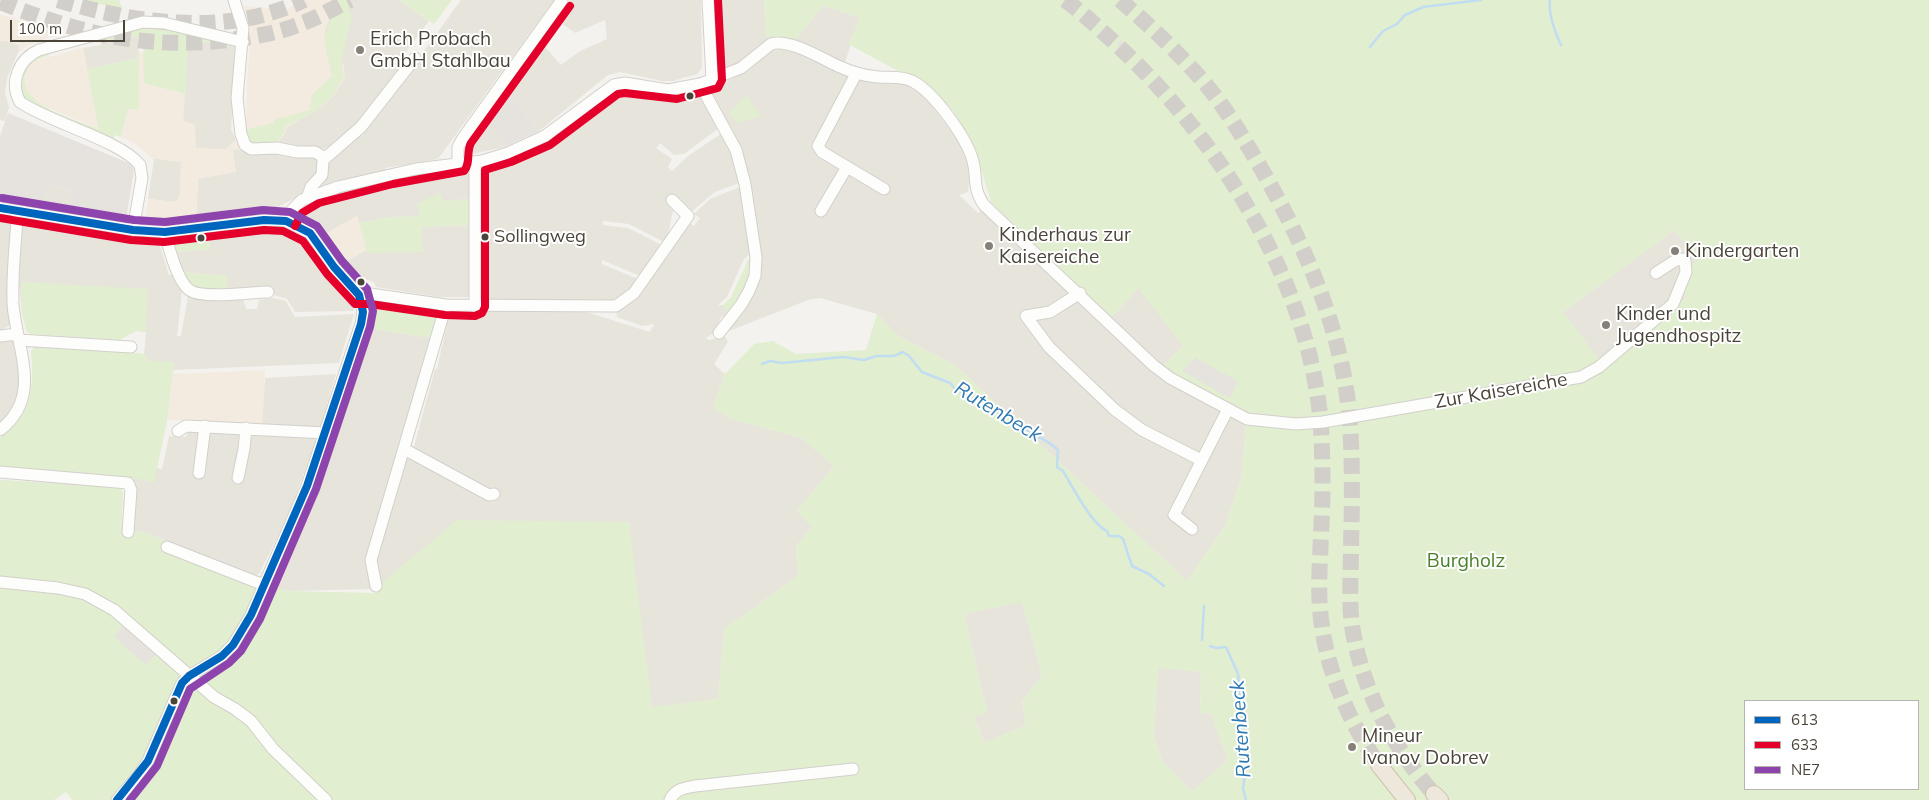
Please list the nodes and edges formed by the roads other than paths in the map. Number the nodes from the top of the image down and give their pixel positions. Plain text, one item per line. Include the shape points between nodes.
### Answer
1 (234, 0) edge
2 (562, 0) edge
3 (708, 0) edge
4 (243, 42) junction
5 (415, 58) dead end
6 (856, 74) junction
7 (712, 80) junction
8 (700, 84) junction
9 (323, 160) junction
10 (475, 162) junction
11 (458, 163) junction
12 (847, 167) junction
13 (884, 189) dead end
14 (307, 198) junction
15 (672, 200) dead end
16 (0, 208) edge
17 (18, 211) junction
18 (821, 211) dead end
19 (286, 221) junction
20 (133, 230) junction
21 (165, 232) junction
22 (1656, 274) dead end
23 (268, 292) dead end
24 (1080, 293) junction
25 (360, 295) junction
26 (446, 305) junction
27 (475, 306) junction
28 (719, 333) dead end
29 (0, 336) edge
30 (18, 337) junction
31 (131, 347) dead end
32 (1228, 409) junction
33 (205, 426) junction
34 (246, 428) junction
35 (0, 430) edge
36 (178, 431) dead end
37 (326, 433) junction
38 (404, 449) junction
39 (1201, 460) junction
40 (0, 472) edge
41 (199, 473) dead end
42 (238, 478) dead end
43 (494, 494) dead end
44 (1192, 529) dead end
45 (128, 532) dead end
46 (167, 547) dead end
47 (0, 582) edge
48 (264, 585) junction
49 (376, 586) dead end
50 (189, 676) junction
51 (1379, 765) tunnel mouth
52 (854, 769) dead end
53 (117, 800) edge
54 (326, 800) edge
55 (670, 800) edge
56 (1407, 800) edge

1 - 4 street via 243,28
2 - 11 street via 463,138 458,147
3 - 7 street
4 - 9 street via 237,98 238,120 245,145 251,149 315,152
4 - 20 street via 164,23 144,22 39,50 29,54 21,63 16,82 20,102 128,154 140,165 142,178
5 - 9 street via 361,128
6 - 7 street, Zur Kaisereiche via 793,45 776,42 741,68
6 - 12 street via 818,146 822,152
6 - 24 street, Zur Kaisereiche via 897,77 913,82 929,95 966,145 974,166 975,190 984,205
7 - 8 street
8 - 10 street via 668,90 614,85 544,136 508,153
8 - 28 street via 736,150 745,184 756,257 755,276 749,291
9 - 14 street via 322,176 311,187
10 - 11 street
10 - 27 street
11 - 14 street via 391,174
12 - 13 street
12 - 18 street
14 - 19 street via 295,206
15 - 27 street via 688,216 644,280 624,302 598,307
16 - 17 street
17 - 20 street
17 - 30 street via 13,295
19 - 21 street via 264,220
19 - 25 street via 310,233 334,268
20 - 21 street
21 - 23 street via 178,273 192,292
22 - 32 street, Zur Kaisereiche via 1676,260 1682,258 1685,261 1686,272 1674,304 1599,367 1581,377 1323,422 1296,424 1247,419
24 - 32 street, Zur Kaisereiche via 1170,378
24 - 39 street via 1050,312 1026,316 1049,347 1115,410 1142,430
25 - 26 street
25 - 37 street via 361,324
26 - 27 street
26 - 38 street
29 - 30 street
30 - 31 street
30 - 35 street via 25,366 24,392 15,414
32 - 39 street
33 - 34 street
33 - 36 street via 186,426
33 - 41 street
34 - 37 street
34 - 42 street
37 - 48 street
38 - 43 street via 489,495
38 - 49 street via 371,560
39 - 44 street via 1174,515
40 - 45 street via 128,483 131,490
46 - 48 street
47 - 50 street via 85,594 114,610
48 - 50 street via 245,627 232,645 222,656
50 - 53 street via 177,691 148,760
50 - 54 street via 214,697 252,721 273,748
51 - 56 highway
52 - 55 street via 695,786 680,789

